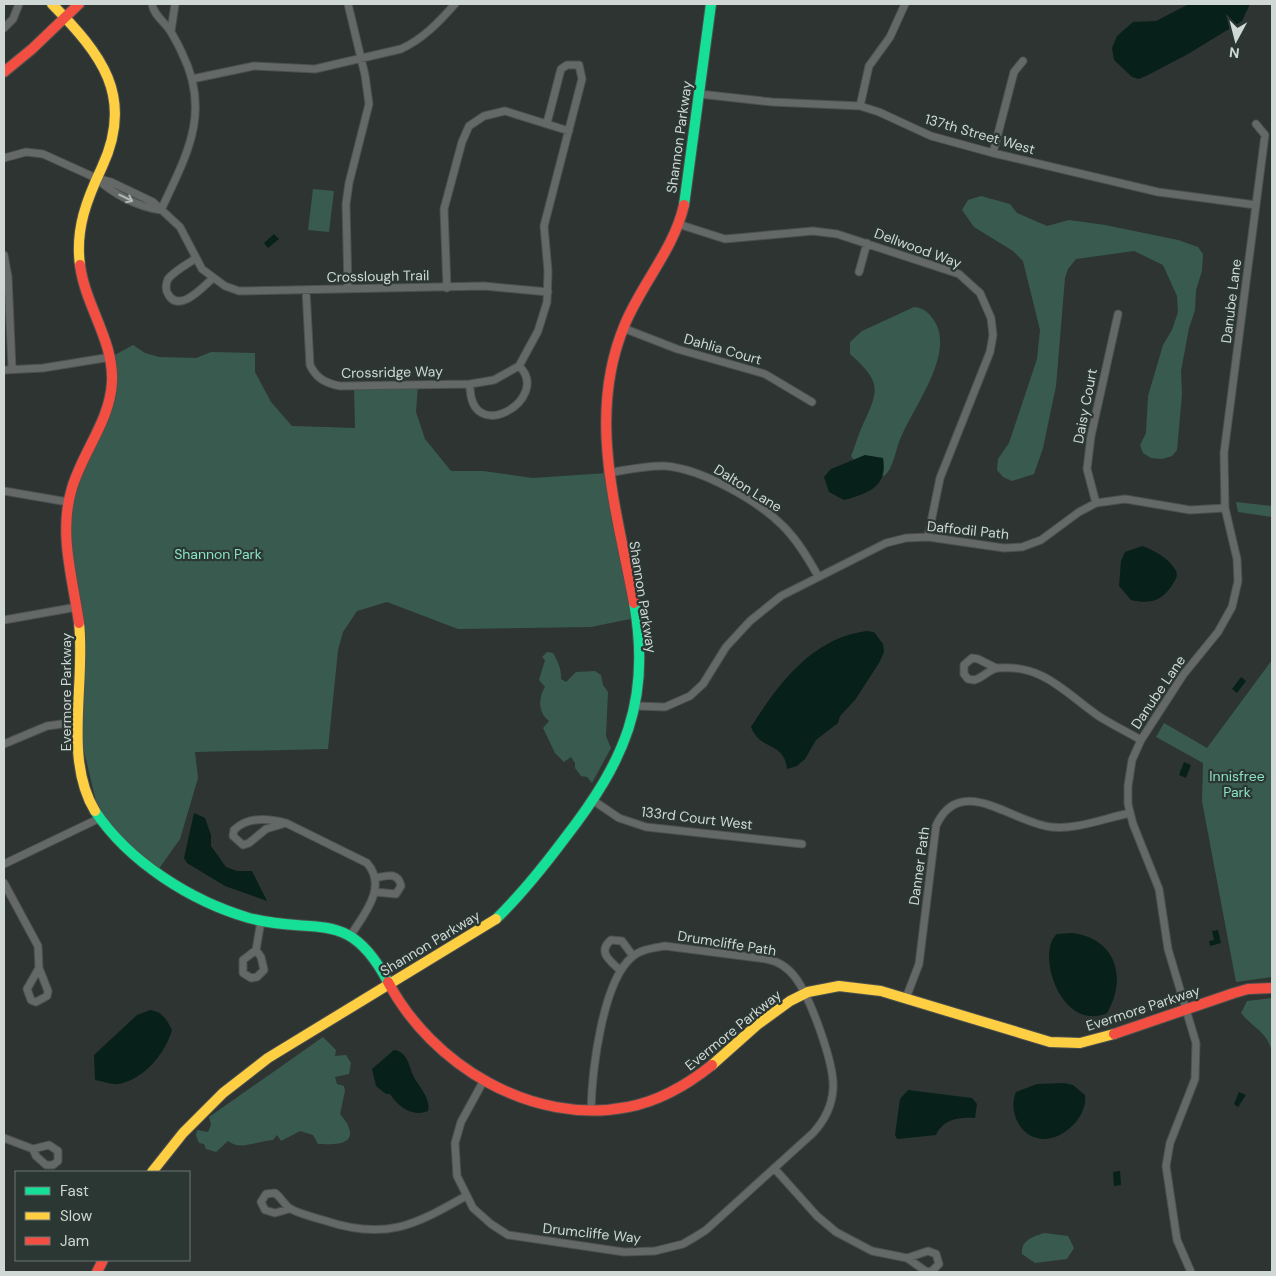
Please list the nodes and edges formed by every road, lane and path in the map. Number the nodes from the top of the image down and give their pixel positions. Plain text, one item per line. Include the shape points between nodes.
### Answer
1 (19, 4) edge
2 (52, 4) edge
3 (79, 4) edge
4 (152, 4) edge
5 (175, 4) edge
6 (348, 4) edge
7 (455, 4) edge
8 (710, 4) edge
9 (904, 4) edge
10 (65, 17) junction
11 (4, 28) edge
12 (170, 31) junction
13 (362, 59) junction
14 (1023, 61) dead end
15 (4, 72) edge
16 (192, 79) junction
17 (699, 94) junction
18 (860, 106) junction
19 (547, 123) junction
20 (1256, 124) dead end
21 (569, 132) junction
22 (993, 153) junction
23 (4, 158) edge
24 (96, 178) junction
25 (1256, 205) junction
26 (160, 210) junction
27 (678, 224) junction
28 (867, 243) junction
29 (4, 255) edge
30 (196, 258) junction
31 (859, 272) dead end
32 (212, 279) junction
33 (348, 288) junction
34 (447, 288) junction
35 (306, 290) junction
36 (548, 292) junction
37 (1118, 314) dead end
38 (623, 328) junction
39 (111, 357) junction
40 (519, 366) junction
41 (8, 369) edge
42 (470, 384) junction
43 (812, 402) dead end
44 (608, 473) junction
45 (4, 491) edge
46 (68, 502) junction
47 (1096, 503) junction
48 (1226, 508) junction
49 (928, 537) junction
50 (818, 576) junction
51 (77, 607) junction
52 (4, 620) edge
53 (996, 668) dead end
54 (636, 706) junction
55 (77, 722) junction
56 (1140, 740) junction
57 (4, 744) edge
58 (594, 801) junction
59 (1130, 813) junction
60 (100, 818) junction
61 (286, 823) junction
62 (802, 844) dead end
63 (4, 864) edge
64 (375, 878) junction
65 (4, 883) edge
66 (375, 892) junction
67 (261, 921) junction
68 (351, 935) junction
69 (256, 950) dead end
70 (633, 956) junction
71 (39, 968) dead end
72 (620, 970) junction
73 (389, 984) junction
74 (1272, 988) edge
75 (804, 993) junction
76 (906, 998) junction
77 (1186, 1009) junction
78 (484, 1080) junction
79 (591, 1110) junction
80 (4, 1138) edge
81 (33, 1149) dead end
82 (774, 1168) junction
83 (153, 1171) edge
84 (466, 1196) junction
85 (290, 1208) dead end
86 (907, 1258) dead end
87 (1191, 1272) edge

1 - 11 street via 13,19
2 - 10 street, Evermore Parkway
3 - 10 street
4 - 12 street
5 - 12 street
6 - 13 street
7 - 13 street via 410,45
8 - 17 street, Shannon Parkway
9 - 18 street via 890,37 869,66
10 - 15 street
10 - 24 street, Evermore Parkway via 103,60 116,97 112,143
12 - 16 street
13 - 16 street via 315,69 248,66
13 - 33 street via 369,104 346,204
14 - 22 street via 1014,72
16 - 26 street via 195,108 191,141 181,170
17 - 18 street, 137th Street West via 772,102
17 - 27 street, Shannon Parkway via 689,185
18 - 22 street, 137th Street West via 932,136
19 - 21 street
19 - 21 street via 561,69 567,64 579,66 582,79
19 - 34 street via 511,111 498,111 469,126 444,209
20 - 25 street, Danube Lane via 1264,135
21 - 36 street via 544,226
22 - 25 street, 137th Street West via 1158,192
23 - 24 street, Crosslough Trail via 36,152
24 - 26 street, Crosslough Trail via 108,189 148,209
24 - 39 street, Evermore Parkway via 80,225 79,259 88,300
25 - 48 street, Danube Lane via 1224,453
26 - 30 street, Crosslough Trail via 180,227
27 - 28 street, Dellwood Way via 725,239 813,231
27 - 38 street, Shannon Parkway via 664,257
28 - 31 street
28 - 49 street, Dellwood Way via 959,274 980,293 992,318 990,352 940,478
29 - 41 street via 8,277
30 - 32 street, Crosslough Trail
30 - 32 street via 168,280 168,295 181,301
32 - 35 street, Crosslough Trail via 239,291
33 - 34 street, Crosslough Trail
33 - 35 street, Crosslough Trail
34 - 36 street, Crosslough Trail via 492,287
35 - 42 street, Crossridge Way via 309,360 320,379 340,386
36 - 40 street via 538,331
37 - 47 street, Daisy Court via 1091,436 1087,469
38 - 43 street, Dahlia Court via 677,349 765,374
38 - 44 street, Shannon Parkway via 614,352 608,389 604,433
39 - 41 street via 43,368
39 - 46 street, Evermore Parkway via 108,406 76,475
40 - 42 street, Crossridge Way via 494,380
40 - 42 street via 527,381 523,396 500,416 488,415 475,406
44 - 50 street, Dalton Lane via 666,466 691,470 715,480 783,525 803,549
44 - 54 street, Shannon Parkway via 639,638 640,674
45 - 46 street
46 - 51 street, Evermore Parkway via 66,545
47 - 48 street, Daffodil Path via 1125,499 1190,510
47 - 49 street, Daffodil Path via 1041,540 1022,547 1004,548
48 - 56 street, Danube Lane via 1237,559 1238,581 1232,608
49 - 50 street, Daffodil Path via 886,543
50 - 54 street, Daffodil Path via 781,596 750,621 726,647 704,684 690,696 665,707
51 - 52 street
51 - 55 street, Evermore Parkway via 82,659
53 - 56 street via 1033,672 1052,680 1102,718
54 - 58 street, Shannon Parkway via 620,756
55 - 57 street via 47,726
55 - 60 street, Evermore Parkway via 83,779
56 - 59 street, Danube Lane via 1128,778
58 - 62 street, 133rd Court West via 619,818 646,827
58 - 73 street, Shannon Parkway via 518,899 495,920
59 - 76 street, Danner Path via 1063,828 1032,822 976,801 964,801 948,808 936,826 919,964
59 - 77 street, Danube Lane via 1159,889 1168,949
60 - 63 street
60 - 67 street, Evermore Parkway via 110,833 134,855 201,898 234,914
61 - 61 street via 268,819 249,821 234,830 233,836 243,845 266,829
61 - 64 street via 367,863
64 - 66 street
64 - 66 street via 394,876 401,886 396,894
65 - 71 street via 38,946
66 - 68 street
67 - 68 street, Evermore Parkway via 324,925
67 - 69 street
68 - 73 street, Evermore Parkway via 367,948
70 - 72 street, Drumcliffe Path
70 - 72 street via 622,941 611,940 606,944 606,956
70 - 75 street, Drumcliffe Path via 665,946 772,960 795,976
72 - 79 street, Drumcliffe Path via 596,1044
73 - 78 street, Evermore Parkway via 421,1032 450,1059
73 - 83 street, Shannon Parkway via 268,1058 223,1092 183,1133
74 - 77 street, Evermore Parkway via 1248,990
75 - 76 street, Evermore Parkway via 854,986 874,988
75 - 79 street, Evermore Parkway via 776,1008 701,1074 678,1089 641,1104
75 - 82 street, Drumcliffe Way via 828,1052 834,1090 821,1125
76 - 77 street, Evermore Parkway via 1035,1039 1068,1044 1093,1040
77 - 87 street, Danube Lane via 1196,1043 1196,1070 1170,1143 1166,1166 1177,1240
78 - 79 street, Evermore Parkway via 550,1104
78 - 84 street, Drumcliffe Way via 461,1122 455,1143 457,1176
80 - 81 street
82 - 84 street, Drumcliffe Way via 706,1230 683,1244 656,1251 624,1252 508,1235 480,1215
82 - 86 street via 817,1216 836,1232 872,1251
84 - 85 street via 428,1218 382,1230 349,1229

